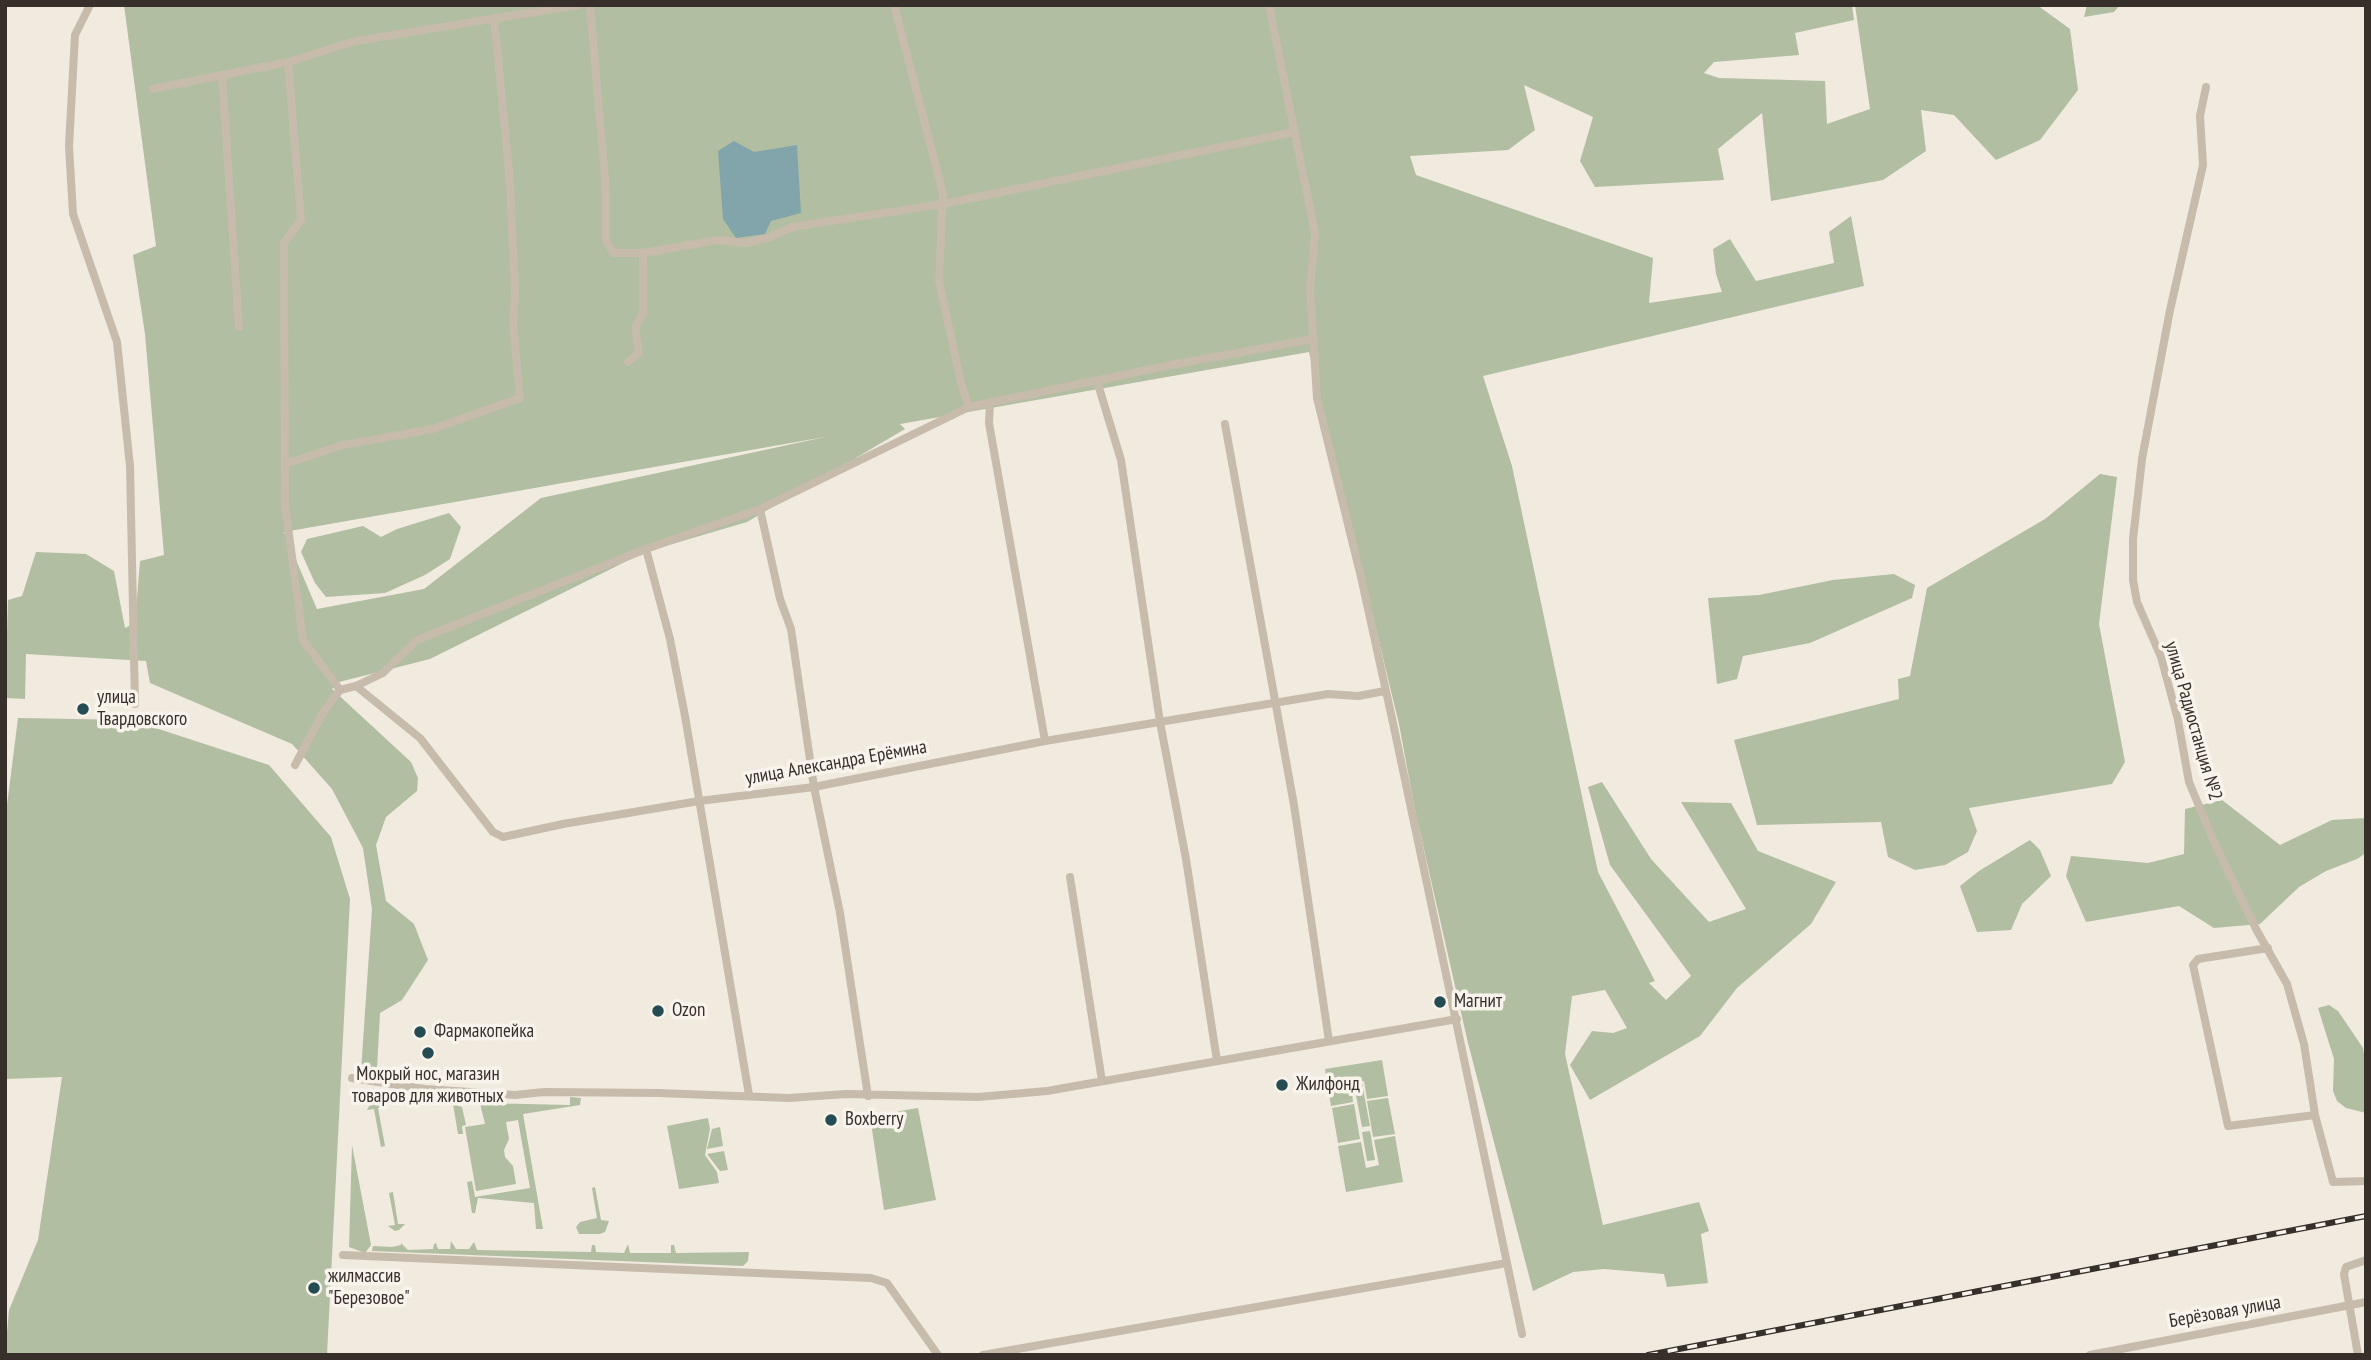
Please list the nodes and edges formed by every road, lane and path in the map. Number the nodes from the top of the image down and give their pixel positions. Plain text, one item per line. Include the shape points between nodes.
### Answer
1 (578, 5) edge
2 (590, 5) edge
3 (894, 5) edge
4 (1269, 5) edge
5 (90, 6) edge
6 (494, 18) junction
7 (288, 62) junction
8 (222, 76) junction
9 (2206, 87) dead end
10 (153, 89) dead end
11 (1294, 132) junction
12 (943, 204) junction
13 (643, 253) junction
14 (239, 327) dead end
15 (1313, 339) junction
16 (628, 362) dead end
17 (1097, 381) junction
18 (990, 403) junction
19 (969, 407) junction
20 (1225, 424) dead end
21 (285, 464) junction
22 (760, 509) junction
23 (646, 549) junction
24 (356, 686) junction
25 (340, 690) junction
26 (1385, 691) junction
27 (135, 704) dead end
28 (1274, 704) junction
29 (1160, 722) junction
30 (1045, 741) junction
31 (295, 765) dead end
32 (814, 787) junction
33 (699, 801) junction
34 (1070, 877) dead end
35 (2268, 948) junction
36 (1457, 1019) junction
37 (1329, 1041) junction
38 (1217, 1061) junction
39 (352, 1078) dead end
40 (1102, 1081) junction
41 (749, 1096) junction
42 (868, 1096) junction
43 (2315, 1115) junction
44 (2366, 1181) edge
45 (343, 1255) dead end
46 (2366, 1260) edge
47 (1507, 1263) junction
48 (2366, 1302) edge
49 (2348, 1305) junction
50 (1522, 1334) dead end
51 (938, 1355) edge
52 (983, 1355) edge
53 (2090, 1355) edge
54 (2358, 1355) edge

1 - 6 street
2 - 13 street via 606,241 614,253
3 - 12 street
4 - 11 street
5 - 27 street via 75,35 69,146 72,200 117,342 130,466
6 - 7 street via 356,41
6 - 21 street via 510,181 513,323 520,398 433,429 343,444
7 - 8 street
7 - 21 street via 301,220 284,243
8 - 10 street
8 - 14 street
9 - 35 street, улица Радиостанция №2 via 2200,116 2203,165 2143,459 2133,580 2137,602 2161,657 2189,782
11 - 12 street
11 - 15 street via 1315,233 1310,288
12 - 13 street via 792,227 746,243 718,240
12 - 19 street via 939,281
13 - 16 street via 643,314 635,327 639,352
15 - 17 street
15 - 26 street via 1317,398
17 - 18 street
17 - 29 street via 1121,460
18 - 19 street
18 - 30 street via 989,423
19 - 22 street
20 - 28 street
21 - 25 street via 285,504 303,640
22 - 23 street
22 - 32 street via 791,629
23 - 24 street via 417,640 383,673
23 - 33 street via 670,639
24 - 25 street
24 - 33 street, улица Александра Ерёмина via 420,738 493,832 503,837
25 - 31 street
26 - 28 street, улица Александра Ерёмина via 1358,696 1328,694
26 - 36 street
28 - 29 street, улица Александра Ерёмина
28 - 37 street
29 - 30 street, улица Александра Ерёмина
29 - 38 street
30 - 32 street, улица Александра Ерёмина
32 - 33 street, улица Александра Ерёмина
32 - 42 street via 840,913
33 - 41 street
34 - 40 street
35 - 43 street, улица Радиостанция №2 via 2287,984 2298,1020
35 - 43 street via 2198,959 2193,965 2228,1126
36 - 37 street
36 - 47 street
37 - 38 street
38 - 40 street
39 - 41 street via 515,1095
40 - 42 street via 990,1096
41 - 42 street
43 - 44 street, улица Радиостанция №2 via 2333,1182
45 - 51 street via 871,1278 887,1283
46 - 49 street via 2346,1267
47 - 50 street
47 - 52 street
48 - 49 street, Берёзовая улица
49 - 53 street, Берёзовая улица
49 - 54 street

